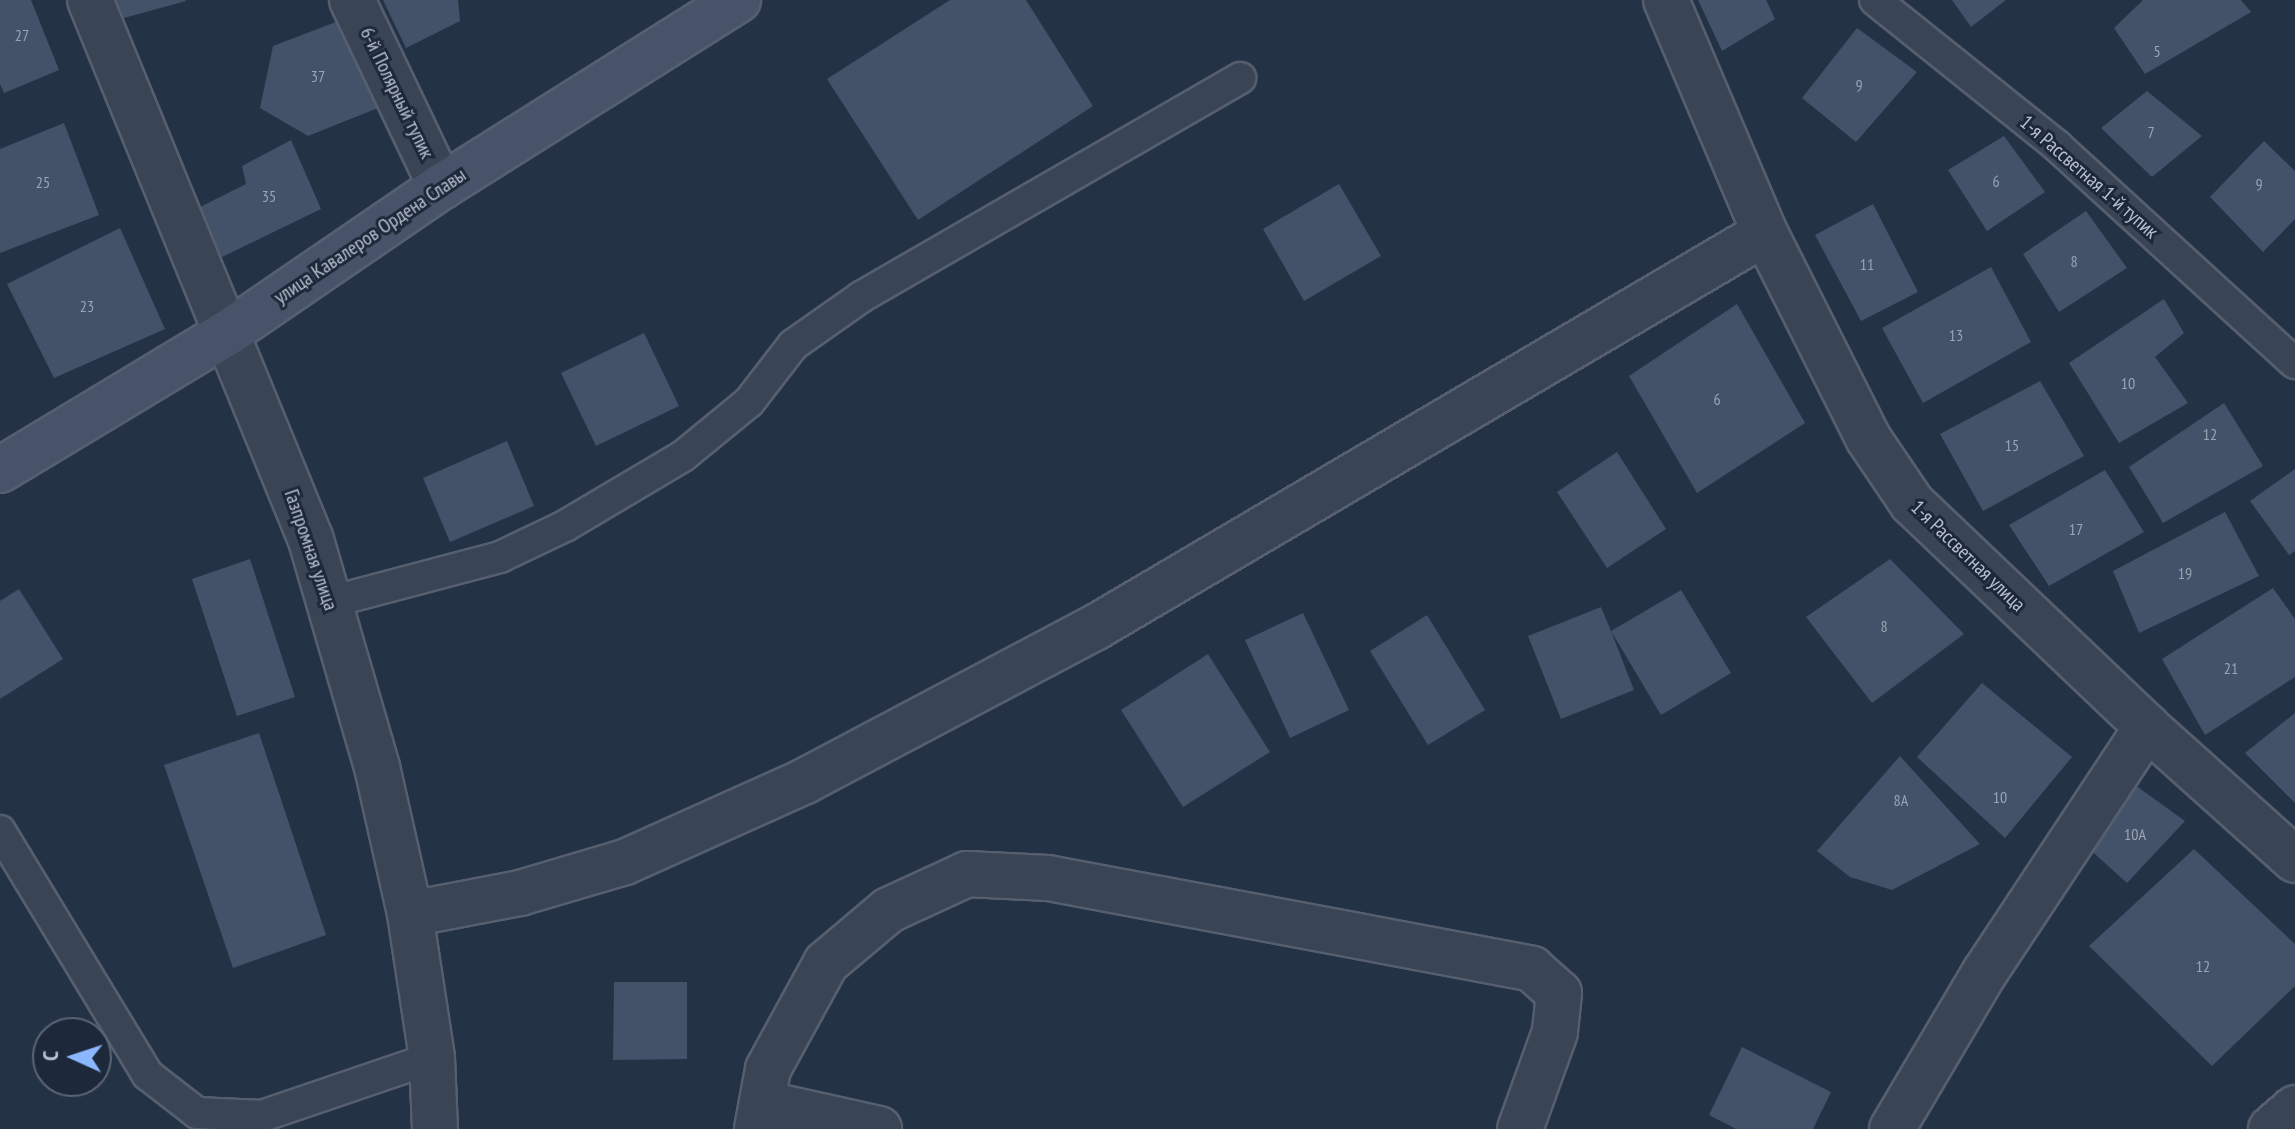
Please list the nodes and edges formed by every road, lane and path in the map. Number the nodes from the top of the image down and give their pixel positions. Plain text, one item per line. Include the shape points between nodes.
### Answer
1 (90, 0) edge
2 (352, 0) edge
3 (738, 0) edge
4 (1666, 0) edge
5 (1875, 0) edge
6 (1240, 78) dead end
7 (441, 187) junction
8 (1765, 233) junction
9 (229, 332) junction
10 (2295, 363) edge
11 (0, 470) edge
12 (330, 602) junction
13 (2147, 727) junction
14 (0, 831) edge
15 (2295, 860) edge
16 (410, 914) junction
17 (432, 1058) junction
18 (2295, 1108) edge
19 (759, 1116) edge
20 (435, 1129) edge
21 (879, 1129) edge
22 (1520, 1129) edge
23 (1892, 1129) edge
24 (2271, 1129) edge

1 - 9 street, Газпромная улица
2 - 7 street, 6-й Полярный тупик
3 - 7 street, улица Кавалеров Ордена Славы
4 - 8 street, 1-я Рассветная улица
5 - 10 lane, 1-я Рассветная 1-й тупик via 2057,146
6 - 12 lane via 861,297 793,345 749,402 683,456 565,526 500,557
7 - 9 street, улица Кавалеров Ордена Славы
8 - 13 street, 1-я Рассветная улица via 1868,438 1912,503
8 - 16 street via 1096,627 805,781 625,862 520,893
9 - 11 street, улица Кавалеров Ордена Славы
9 - 12 street, Газпромная улица
12 - 16 street, Газпромная улица via 377,767
13 - 15 street, 1-я Рассветная улица
13 - 23 street via 1985,972
14 - 17 lane via 148,1075 197,1113 262,1116
16 - 17 street, Газпромная улица
17 - 20 street, Газпромная улица
18 - 24 street
19 - 21 street
19 - 22 street via 768,1069 826,963 889,910 967,874 1048,878 1532,969 1559,993 1555,1032

